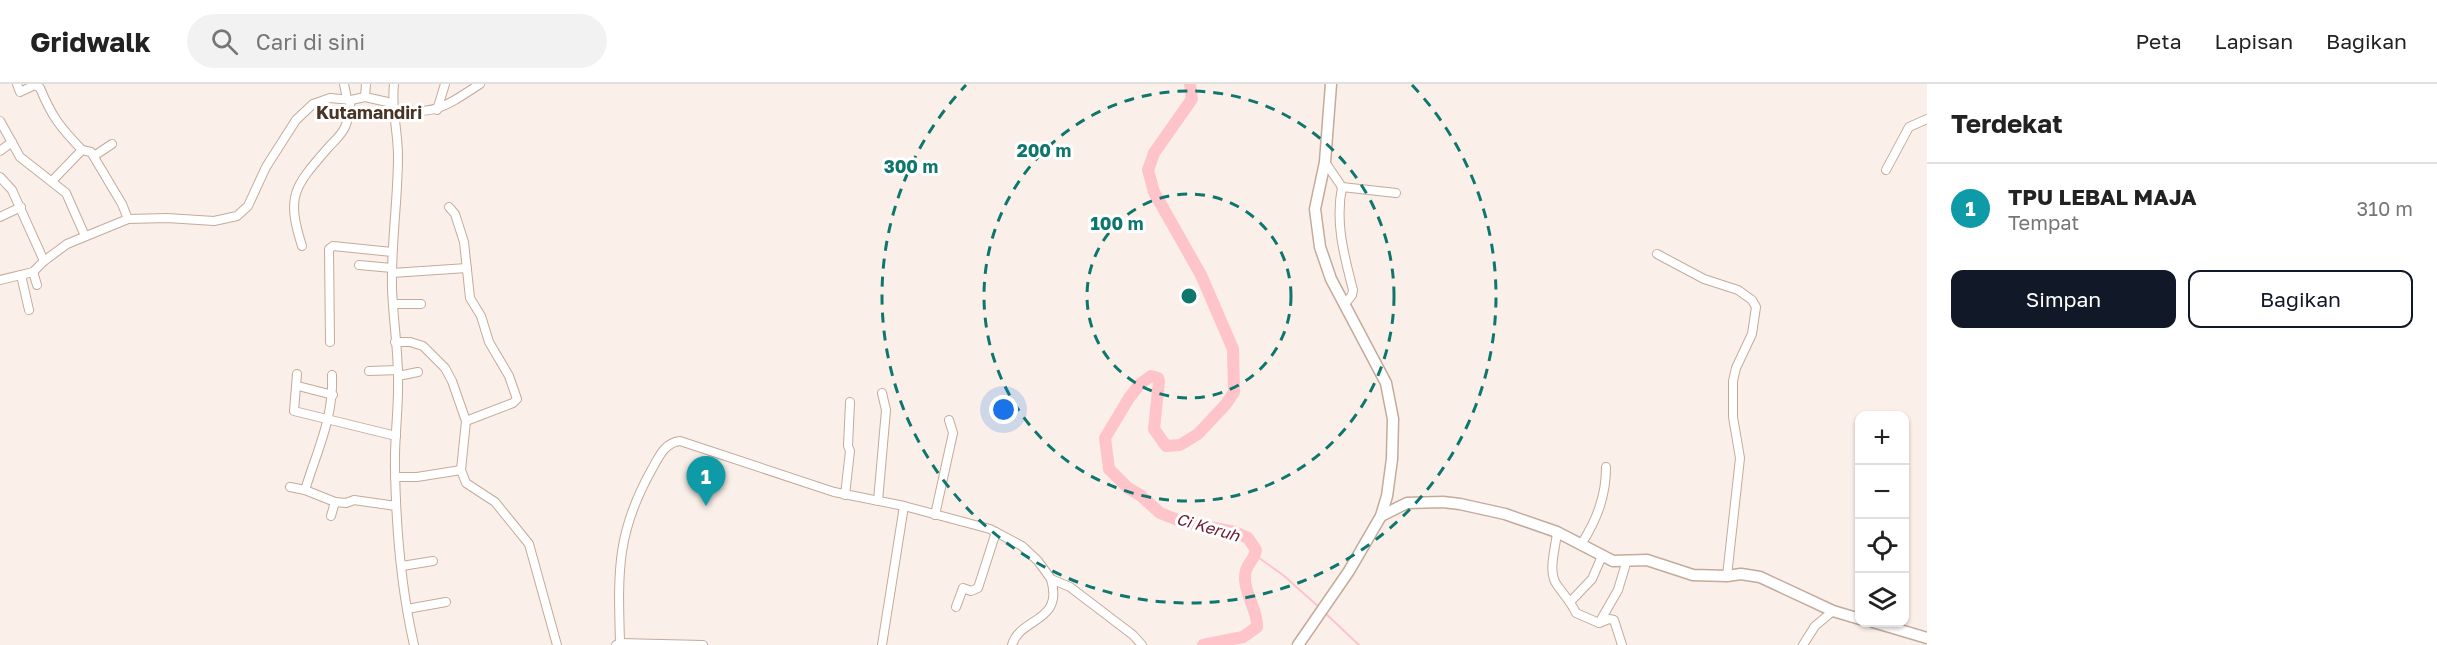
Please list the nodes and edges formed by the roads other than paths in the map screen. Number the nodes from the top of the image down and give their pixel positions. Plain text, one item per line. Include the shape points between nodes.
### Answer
1 (17, 84) edge
2 (344, 84) edge
3 (366, 84) edge
4 (394, 84) edge
5 (445, 84) edge
6 (480, 84) edge
7 (1331, 84) edge
8 (365, 97) junction
9 (349, 99) junction
10 (392, 106) junction
11 (436, 110) junction
12 (1927, 119) edge
13 (0, 121) edge
14 (12, 142) junction
15 (112, 144) dead end
16 (82, 150) junction
17 (0, 151) edge
18 (94, 156) junction
19 (1325, 162) junction
20 (1886, 170) dead end
21 (0, 177) edge
22 (52, 181) junction
23 (1341, 187) junction
24 (1395, 193) dead end
25 (21, 207) junction
26 (449, 207) dead end
27 (0, 217) edge
28 (128, 219) junction
29 (85, 236) junction
30 (302, 246) dead end
31 (392, 252) junction
32 (1658, 254) dead end
33 (44, 261) junction
34 (359, 265) dead end
35 (466, 268) junction
36 (392, 271) junction
37 (33, 272) junction
38 (21, 275) junction
39 (0, 280) edge
40 (37, 285) dead end
41 (393, 304) junction
42 (421, 304) dead end
43 (1345, 304) junction
44 (29, 310) dead end
45 (330, 342) dead end
46 (395, 342) junction
47 (369, 371) dead end
48 (418, 372) dead end
49 (398, 373) junction
50 (297, 374) dead end
51 (332, 375) dead end
52 (297, 386) junction
53 (882, 393) dead end
54 (333, 395) junction
55 (850, 402) dead end
56 (949, 420) dead end
57 (328, 421) junction
58 (466, 421) junction
59 (396, 436) junction
60 (1606, 467) dead end
61 (461, 470) junction
62 (395, 477) junction
63 (290, 487) dead end
64 (305, 490) junction
65 (845, 495) junction
66 (878, 501) junction
67 (335, 502) junction
68 (396, 506) junction
69 (904, 506) junction
70 (935, 515) junction
71 (331, 516) dead end
72 (1381, 516) junction
73 (996, 532) junction
74 (1557, 532) junction
75 (1582, 543) junction
76 (1602, 556) junction
77 (1627, 560) junction
78 (433, 561) dead end
79 (402, 566) junction
80 (1727, 576) junction
81 (1051, 579) junction
82 (1571, 601) junction
83 (446, 602) dead end
84 (956, 607) dead end
85 (407, 609) junction
86 (1833, 611) junction
87 (1855, 618) edge
88 (1599, 623) junction
89 (1890, 627) edge
90 (1927, 638) edge
91 (618, 644) edge
92 (641, 644) edge
93 (414, 645) edge
94 (557, 645) edge
95 (703, 645) edge
96 (882, 645) edge
97 (1012, 645) edge
98 (1142, 645) edge
99 (1298, 645) edge
100 (1622, 645) edge
101 (1803, 645) edge

1 - 16 street via 20,92 35,85 40,88 51,114
2 - 9 street
3 - 8 street
4 - 10 street
5 - 11 street
6 - 11 street
7 - 19 street
8 - 9 street
8 - 10 street
9 - 28 street via 322,100 296,120 266,167 248,206 237,216 213,221
9 - 30 street via 346,126 301,178 293,200
10 - 11 street via 409,112
10 - 31 street via 398,159
12 - 20 street via 1909,127
13 - 14 street
14 - 17 street
14 - 22 street via 20,157
15 - 18 street
16 - 18 street
16 - 22 street
18 - 28 street
19 - 23 street
19 - 43 street via 1316,220 1324,264
21 - 25 street
22 - 29 street via 66,193
23 - 24 street
23 - 43 street via 1340,236 1353,290
25 - 27 street
25 - 33 street
26 - 35 street via 464,242
28 - 29 street
29 - 33 street
31 - 36 street
31 - 45 street via 333,246 328,249
32 - 80 street via 1704,279 1738,290 1756,307 1752,334 1733,381 1733,417 1740,458
33 - 37 street
34 - 36 street
35 - 36 street
35 - 58 street via 470,298 517,400
36 - 41 street
37 - 38 street
37 - 40 street
38 - 39 street
38 - 44 street
41 - 42 street
41 - 46 street
43 - 72 street via 1386,382 1391,404 1392,459
46 - 49 street
46 - 58 street via 419,344 439,361 452,381
47 - 49 street
48 - 49 street
49 - 59 street
50 - 52 street
51 - 54 street
52 - 54 street
52 - 57 street via 294,411
53 - 66 street via 886,410
54 - 57 street
55 - 65 street
56 - 70 street via 953,433
57 - 59 street
57 - 64 street
58 - 61 street
59 - 62 street
60 - 75 street via 1602,502
61 - 62 street
61 - 94 street via 466,483 495,502 529,544
62 - 68 street
63 - 64 street
64 - 67 street
65 - 66 street
65 - 91 street via 680,441 673,442 660,454 638,494 624,534 619,558
66 - 69 street
67 - 68 street via 354,500
67 - 71 street
68 - 79 street
69 - 70 street
69 - 96 street
70 - 73 street
72 - 74 street via 1407,504 1443,502 1504,514
72 - 99 street via 1349,572
73 - 81 street via 1022,546
73 - 84 street via 978,588 963,588
74 - 75 street
74 - 82 street via 1553,577
75 - 76 street
76 - 77 street via 1613,561
76 - 82 street via 1592,579
77 - 80 street via 1647,560 1693,575
77 - 88 street via 1618,590
78 - 79 street
79 - 85 street
80 - 86 street via 1741,574 1769,580
81 - 97 street via 1052,602
81 - 98 street via 1070,587
82 - 88 street via 1576,613
83 - 85 street
85 - 93 street
86 - 87 street
86 - 101 street via 1815,626
88 - 100 street via 1614,620
89 - 90 street
91 - 92 street
92 - 95 street

